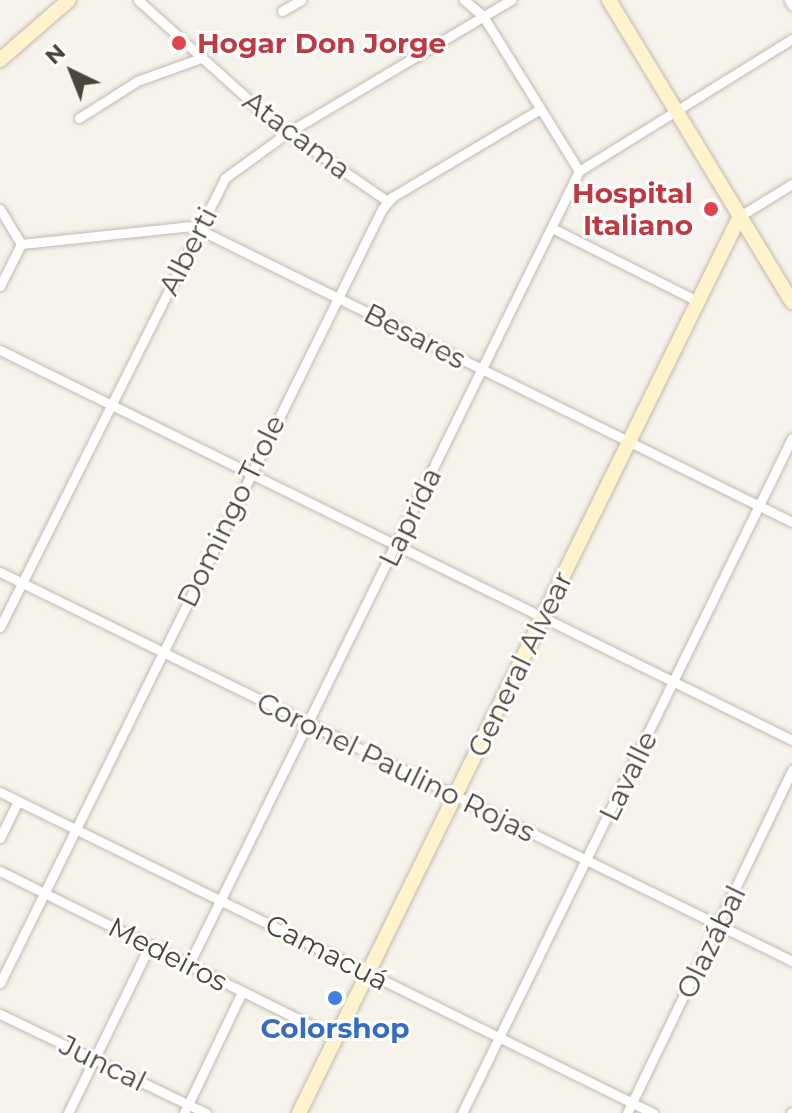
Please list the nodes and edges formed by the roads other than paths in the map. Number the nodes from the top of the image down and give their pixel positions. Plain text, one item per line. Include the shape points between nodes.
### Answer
1 (69, 0) edge
2 (138, 0) edge
3 (301, 0) edge
4 (464, 0) edge
5 (511, 0) edge
6 (613, 2) edge
7 (282, 11) dead end
8 (483, 16) junction
9 (792, 39) edge
10 (201, 58) junction
11 (0, 60) edge
12 (540, 109) junction
13 (676, 111) junction
14 (79, 118) dead end
15 (287, 133) junction
16 (579, 171) junction
17 (792, 184) edge
18 (387, 201) junction
19 (0, 209) edge
20 (740, 216) junction
21 (198, 228) junction
22 (552, 228) junction
23 (21, 244) junction
24 (0, 286) edge
25 (337, 297) junction
26 (697, 301) junction
27 (792, 302) edge
28 (0, 350) edge
29 (482, 370) junction
30 (112, 406) junction
31 (792, 438) edge
32 (628, 443) junction
33 (249, 474) junction
34 (759, 507) junction
35 (792, 522) edge
36 (395, 547) junction
37 (0, 572) edge
38 (24, 583) junction
39 (542, 620) junction
40 (0, 627) edge
41 (162, 652) junction
42 (673, 682) junction
43 (308, 723) junction
44 (792, 740) edge
45 (792, 770) edge
46 (0, 792) edge
47 (455, 797) junction
48 (18, 801) junction
49 (74, 828) junction
50 (0, 838) edge
51 (586, 861) junction
52 (0, 871) edge
53 (44, 892) junction
54 (222, 900) junction
55 (720, 925) junction
56 (150, 945) junction
57 (792, 961) edge
58 (189, 964) junction
59 (368, 973) junction
60 (0, 983) edge
61 (242, 992) junction
62 (0, 1014) edge
63 (336, 1038) junction
64 (499, 1039) junction
65 (95, 1059) junction
66 (632, 1103) junction
67 (186, 1109) edge
68 (68, 1113) edge
69 (206, 1113) edge
70 (299, 1113) edge
71 (462, 1113) edge
72 (627, 1113) edge
73 (653, 1113) edge

1 - 11 street
2 - 10 street, Atacama
3 - 7 street
4 - 8 street
5 - 8 street, Alberti
6 - 13 street
8 - 12 street
8 - 15 street, Alberti
9 - 13 street
10 - 14 street via 137,81
10 - 15 street, Atacama
12 - 16 street
12 - 18 street
13 - 16 street
13 - 20 street
15 - 18 street, Atacama
15 - 21 street, Alberti via 232,170
16 - 22 street, Laprida
17 - 20 street
18 - 25 street, Domingo Trole
19 - 23 street
20 - 26 street, General Alvear
20 - 27 street
21 - 23 street
21 - 25 street, Besares
21 - 30 street, Alberti
22 - 26 street
22 - 29 street, Laprida
23 - 24 street
25 - 29 street, Besares
25 - 33 street, Domingo Trole
26 - 32 street, General Alvear
28 - 30 street
29 - 32 street, Besares
29 - 36 street, Laprida
30 - 33 street
30 - 38 street, Alberti
31 - 34 street, Lavalle
32 - 34 street, Besares
32 - 39 street, General Alvear
33 - 36 street
33 - 41 street, Domingo Trole
34 - 35 street, Besares
34 - 42 street, Lavalle
36 - 39 street
36 - 43 street, Laprida
37 - 38 street, Coronel Paulino Rojas
38 - 40 street, Alberti
38 - 41 street, Coronel Paulino Rojas
39 - 42 street
39 - 47 street, General Alvear
41 - 43 street, Coronel Paulino Rojas
41 - 49 street, Domingo Trole
42 - 44 street
42 - 51 street, Lavalle
43 - 47 street, Coronel Paulino Rojas
43 - 54 street, Laprida
45 - 55 street, Olazábal
46 - 48 street, Camacuá
47 - 51 street, Coronel Paulino Rojas
47 - 59 street, General Alvear
48 - 49 street, Camacuá
48 - 50 street
49 - 53 street, Domingo Trole
49 - 54 street, Camacuá
51 - 55 street, Coronel Paulino Rojas
51 - 64 street, Lavalle
52 - 53 street, Medeiros
53 - 56 street, Medeiros
53 - 60 street, Domingo Trole
54 - 58 street, Laprida
54 - 59 street, Camacuá
55 - 57 street, Coronel Paulino Rojas
55 - 66 street, Olazábal
56 - 58 street, Medeiros
56 - 65 street
58 - 61 street, Medeiros
59 - 63 street, General Alvear
59 - 64 street, Camacuá
61 - 63 street, Medeiros
61 - 67 street
62 - 65 street, Juncal
63 - 70 street, General Alvear
64 - 66 street, Camacuá
64 - 71 street, Lavalle
65 - 67 street, Juncal
65 - 68 street
66 - 72 street, Olazábal
66 - 73 street, Camacuá
67 - 69 street, Juncal

